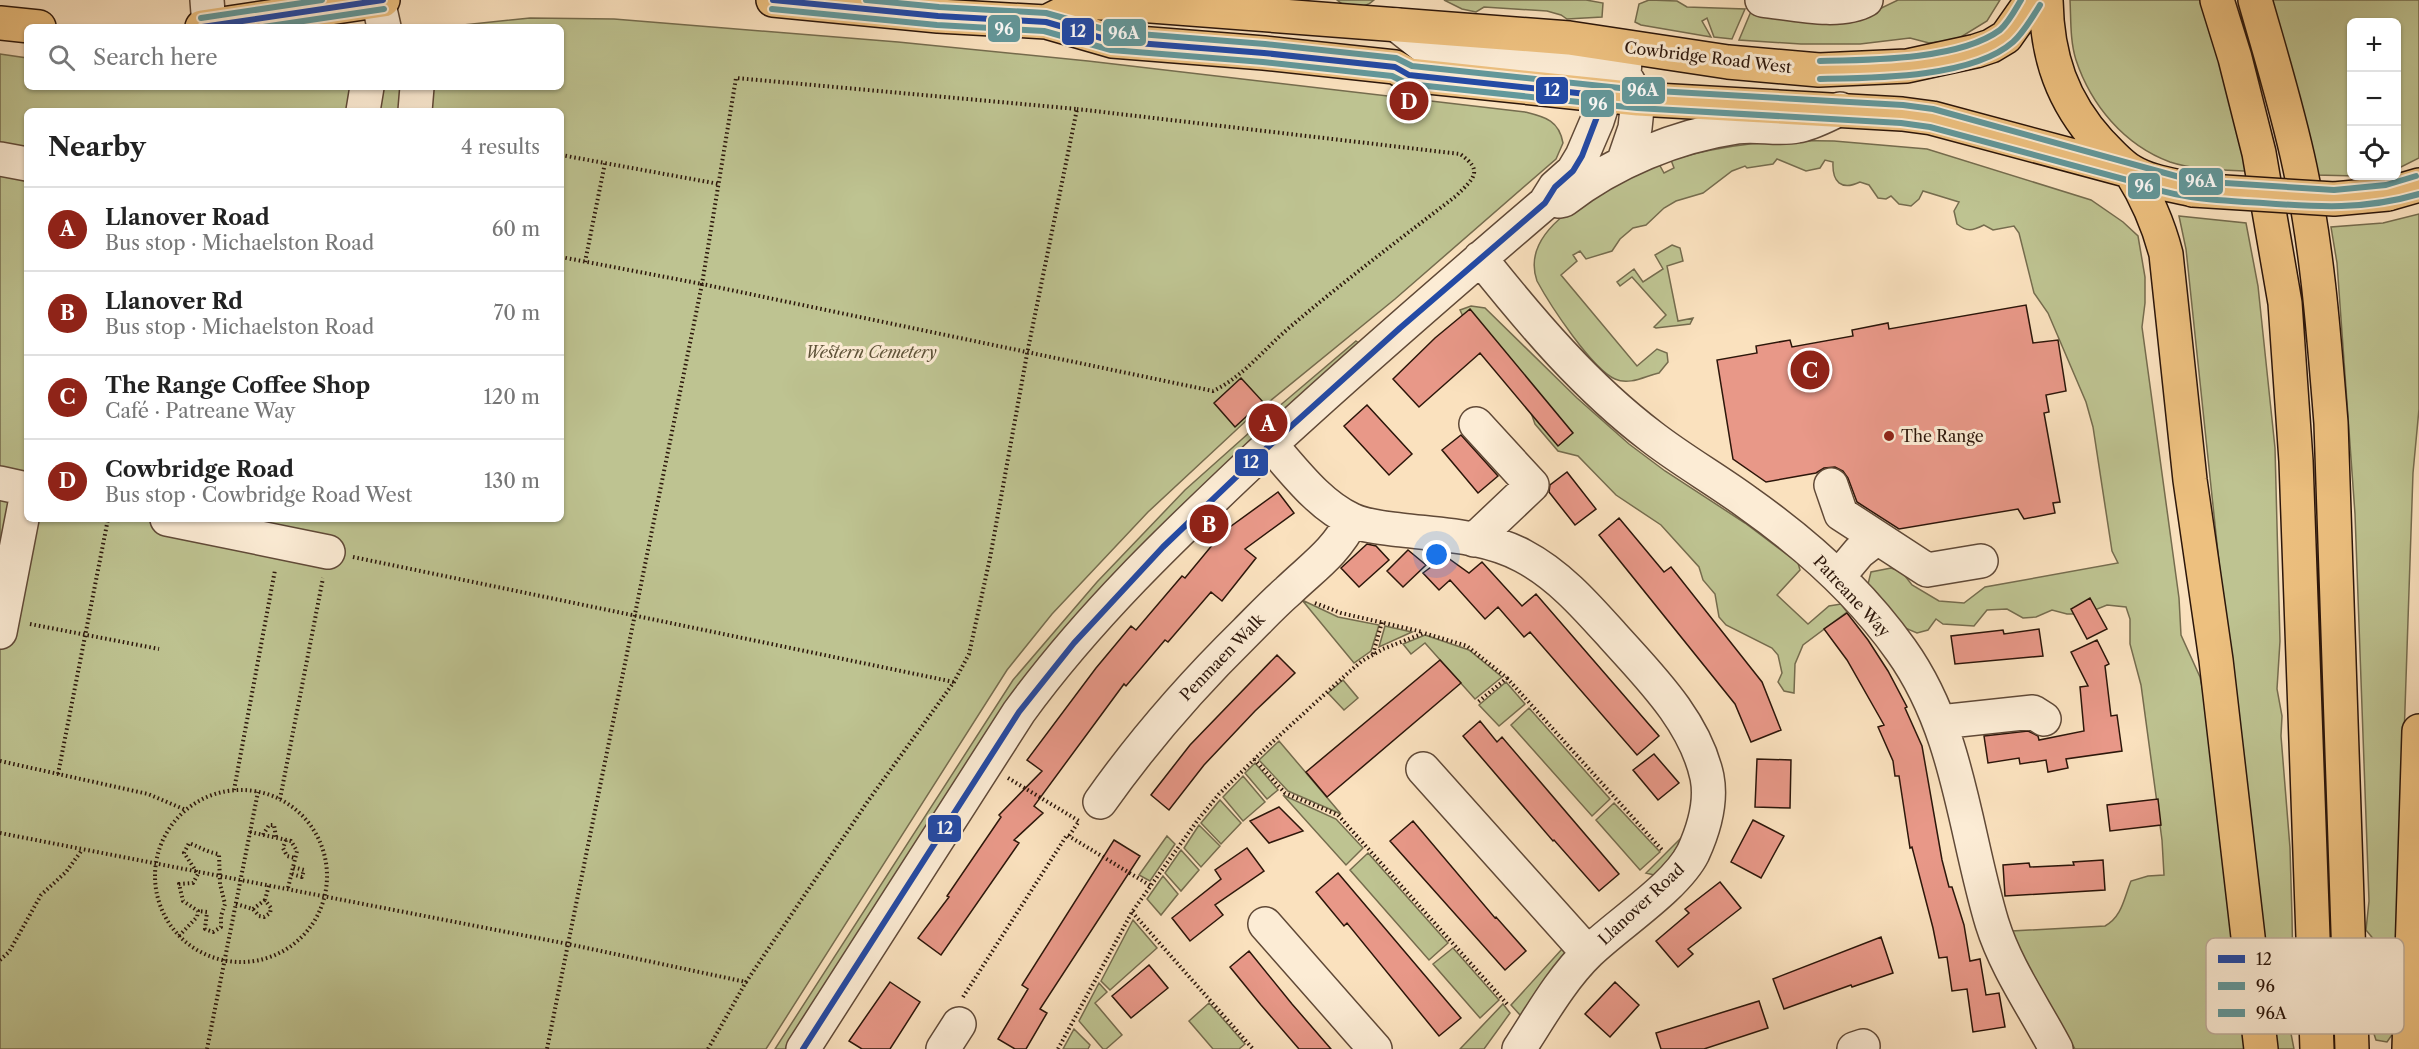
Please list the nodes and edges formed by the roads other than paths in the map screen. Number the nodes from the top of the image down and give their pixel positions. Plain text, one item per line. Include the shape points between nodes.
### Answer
1 (378, 0) edge
2 (383, 0) edge
3 (773, 0) edge
4 (1762, 0) edge
5 (1866, 0) edge
6 (2032, 0) edge
7 (2046, 0) edge
8 (2217, 0) edge
9 (2255, 0) edge
10 (1191, 4) edge
11 (1225, 6) edge
12 (206, 18) edge
13 (1046, 22) junction
14 (0, 23) edge
15 (383, 24) edge
16 (24, 25) edge
17 (1187, 46) junction
18 (1221, 50) junction
19 (1623, 79) junction
20 (366, 90) edge
21 (417, 90) edge
22 (364, 108) edge
23 (415, 108) edge
24 (1840, 109) junction
25 (0, 159) edge
26 (24, 163) edge
27 (1623, 163) junction
28 (2130, 171) junction
29 (2419, 185) edge
30 (1545, 203) junction
31 (1480, 258) junction
32 (1476, 424) dead end
33 (1271, 445) junction
34 (0, 483) edge
35 (1831, 485) dead end
36 (24, 490) edge
37 (24, 506) edge
38 (1352, 520) junction
39 (181, 522) edge
40 (1877, 538) junction
41 (1474, 540) junction
42 (328, 552) road end
43 (1981, 561) dead end
44 (1838, 577) junction
45 (1, 625) edge
46 (2044, 719) dead end
47 (1940, 722) junction
48 (2419, 731) edge
49 (1422, 769) dead end
50 (1100, 802) dead end
51 (1265, 924) dead end
52 (2248, 938) edge
53 (2313, 938) edge
54 (2348, 938) edge
55 (1588, 953) junction
56 (2259, 1034) edge
57 (2316, 1034) edge
58 (2351, 1034) edge
59 (803, 1049) edge
60 (1375, 1049) edge
61 (1519, 1049) edge
62 (2056, 1049) edge
63 (2261, 1049) edge
64 (2317, 1049) edge
65 (2352, 1049) edge
66 (2409, 1049) edge

1 - 2 main road
1 - 12 main road
1 - 15 street
3 - 13 main road, Cowbridge Road West
4 - 5 street via 1841,7
6 - 19 main road, Cowbridge Road West via 2006,37 1991,46 1940,60 1907,66 1819,70 1771,67
7 - 28 main road via 2052,56 2069,102 2082,123
8 - 53 main road via 2259,153 2285,303 2296,461
9 - 54 main road via 2300,170 2323,329 2331,423
10 - 11 main road, Cowbridge Road West
10 - 13 main road, Cowbridge Road West via 1084,3
10 - 17 street
11 - 18 street
11 - 19 main road, Cowbridge Road West via 1569,39
13 - 17 main road, Cowbridge Road West via 1112,41
14 - 16 main road
17 - 18 main road, Cowbridge Road West
18 - 19 main road, Cowbridge Road West via 1395,67 1409,75
19 - 24 main road, Cowbridge Road West
19 - 27 street via 1635,128
19 - 30 street via 1582,156
20 - 22 street
21 - 23 street
24 - 27 street via 1797,126 1725,130
24 - 28 main road, Cowbridge Road West via 1932,118
25 - 26 street
27 - 30 street via 1564,200
28 - 29 main road, Cowbridge Road West, bridge via 2193,190 2334,199 2388,194
28 - 52 main road via 2155,217 2166,254 2190,480 2216,660
30 - 31 street
31 - 33 street
31 - 44 street, Patreane Way via 1537,327 1616,408 1687,463 1779,525
32 - 41 street via 1532,485
33 - 38 street, Llanover Road via 1313,491
33 - 59 street via 1154,557 1074,642 1025,703
34 - 36 street
35 - 40 street via 1841,514
37 - 45 street
38 - 41 street, Llanover Road via 1374,527
38 - 50 street, Penmaen Walk via 1336,547 1218,660 1164,719
39 - 42 street
40 - 43 street via 1928,570
40 - 44 street
41 - 55 street, Llanover Road via 1522,555 1579,598 1653,680 1682,721 1707,777 1709,803 1701,834 1684,867
44 - 47 street, Patreane Way via 1904,653
46 - 47 street via 2033,712
47 - 62 street, Patreane Way via 1993,925 2013,973
48 - 66 main road
49 - 55 street
51 - 60 street
55 - 61 street, Llanover Road
56 - 63 main road
57 - 64 main road
58 - 65 main road

